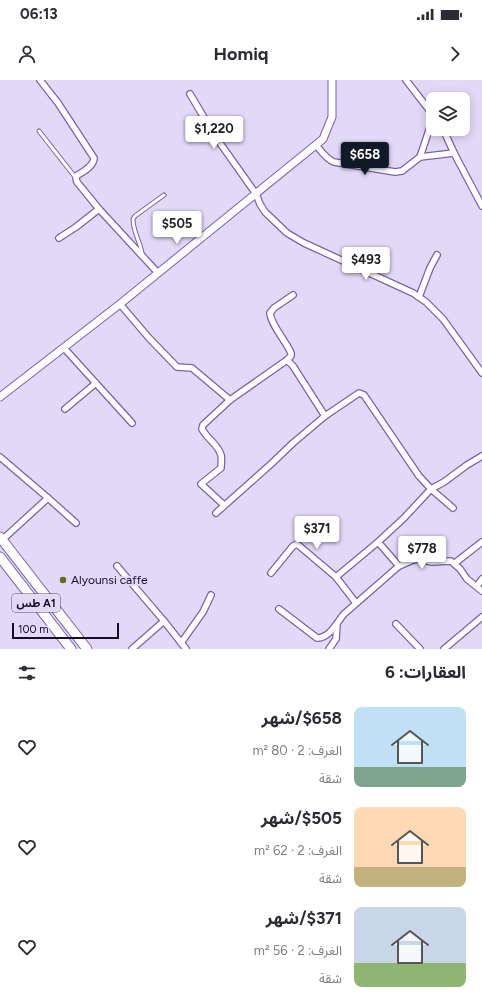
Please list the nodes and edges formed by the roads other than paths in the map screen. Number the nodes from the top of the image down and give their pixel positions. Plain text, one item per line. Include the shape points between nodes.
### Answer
1 (40, 80) edge
2 (332, 80) edge
3 (406, 80) edge
4 (190, 94) dead end
5 (426, 106) edge
6 (39, 131) dead end
7 (427, 136) edge
8 (446, 136) edge
9 (316, 145) junction
10 (454, 152) junction
11 (420, 157) junction
12 (76, 178) junction
13 (256, 194) junction
14 (164, 195) dead end
15 (482, 206) edge
16 (99, 209) junction
17 (59, 238) dead end
18 (142, 255) junction
19 (437, 255) dead end
20 (158, 272) junction
21 (294, 295) dead end
22 (419, 297) junction
23 (120, 304) junction
24 (64, 348) junction
25 (287, 360) junction
26 (482, 373) edge
27 (96, 383) junction
28 (0, 397) edge
29 (230, 400) junction
30 (64, 409) dead end
31 (325, 416) junction
32 (132, 423) dead end
33 (482, 456) edge
34 (0, 457) edge
35 (431, 489) junction
36 (48, 498) junction
37 (224, 505) junction
38 (453, 508) dead end
39 (216, 513) dead end
40 (76, 523) dead end
41 (1, 539) edge
42 (378, 542) junction
43 (482, 542) edge
44 (0, 557) edge
45 (455, 563) junction
46 (117, 566) dead end
47 (398, 566) junction
48 (271, 573) dead end
49 (336, 577) junction
50 (482, 579) edge
51 (477, 586) junction
52 (482, 591) edge
53 (212, 595) dead end
54 (356, 603) junction
55 (280, 609) dead end
56 (482, 617) edge
57 (164, 621) junction
58 (337, 624) junction
59 (396, 624) dead end
60 (181, 643) junction
61 (71, 649) edge
62 (88, 649) edge
63 (132, 649) edge
64 (186, 649) edge
65 (329, 649) edge
66 (420, 649) edge
67 (444, 649) edge

1 - 12 street via 94,158 93,163
2 - 9 street via 332,117 323,139
3 - 5 street
4 - 13 street via 215,136
6 - 12 lane
7 - 11 street
8 - 10 street
9 - 11 street via 331,161 395,172 402,171
9 - 13 street
10 - 11 street
10 - 15 street
12 - 16 street
13 - 20 street
13 - 22 street via 265,212 304,243
14 - 18 lane via 132,219
16 - 17 street
16 - 18 street
18 - 20 street
19 - 22 street
20 - 23 street
21 - 25 street via 270,313 272,322 291,352
22 - 26 street via 443,319
23 - 24 street
23 - 29 street via 177,367 192,368
24 - 27 street
24 - 28 street
25 - 29 street
25 - 31 street
27 - 30 street
27 - 32 street
29 - 37 street via 203,425 202,429 206,437 219,449 221,468 201,484
31 - 35 street via 359,393 362,394
31 - 37 street
33 - 35 street
34 - 36 street
35 - 38 street
35 - 42 street
36 - 40 street
36 - 41 street
37 - 39 street
41 - 62 highway, طس A1
42 - 47 street
42 - 49 street
43 - 45 street
44 - 61 highway, طس A1
45 - 47 street via 418,559
45 - 51 street via 467,579
46 - 57 street
47 - 54 street
48 - 49 street via 296,544
49 - 54 street
50 - 51 street
51 - 52 street
53 - 60 street
54 - 58 street
55 - 58 street via 317,638 327,635
56 - 67 street
57 - 60 street
57 - 63 street
58 - 65 street via 336,639
59 - 66 street
60 - 64 street

